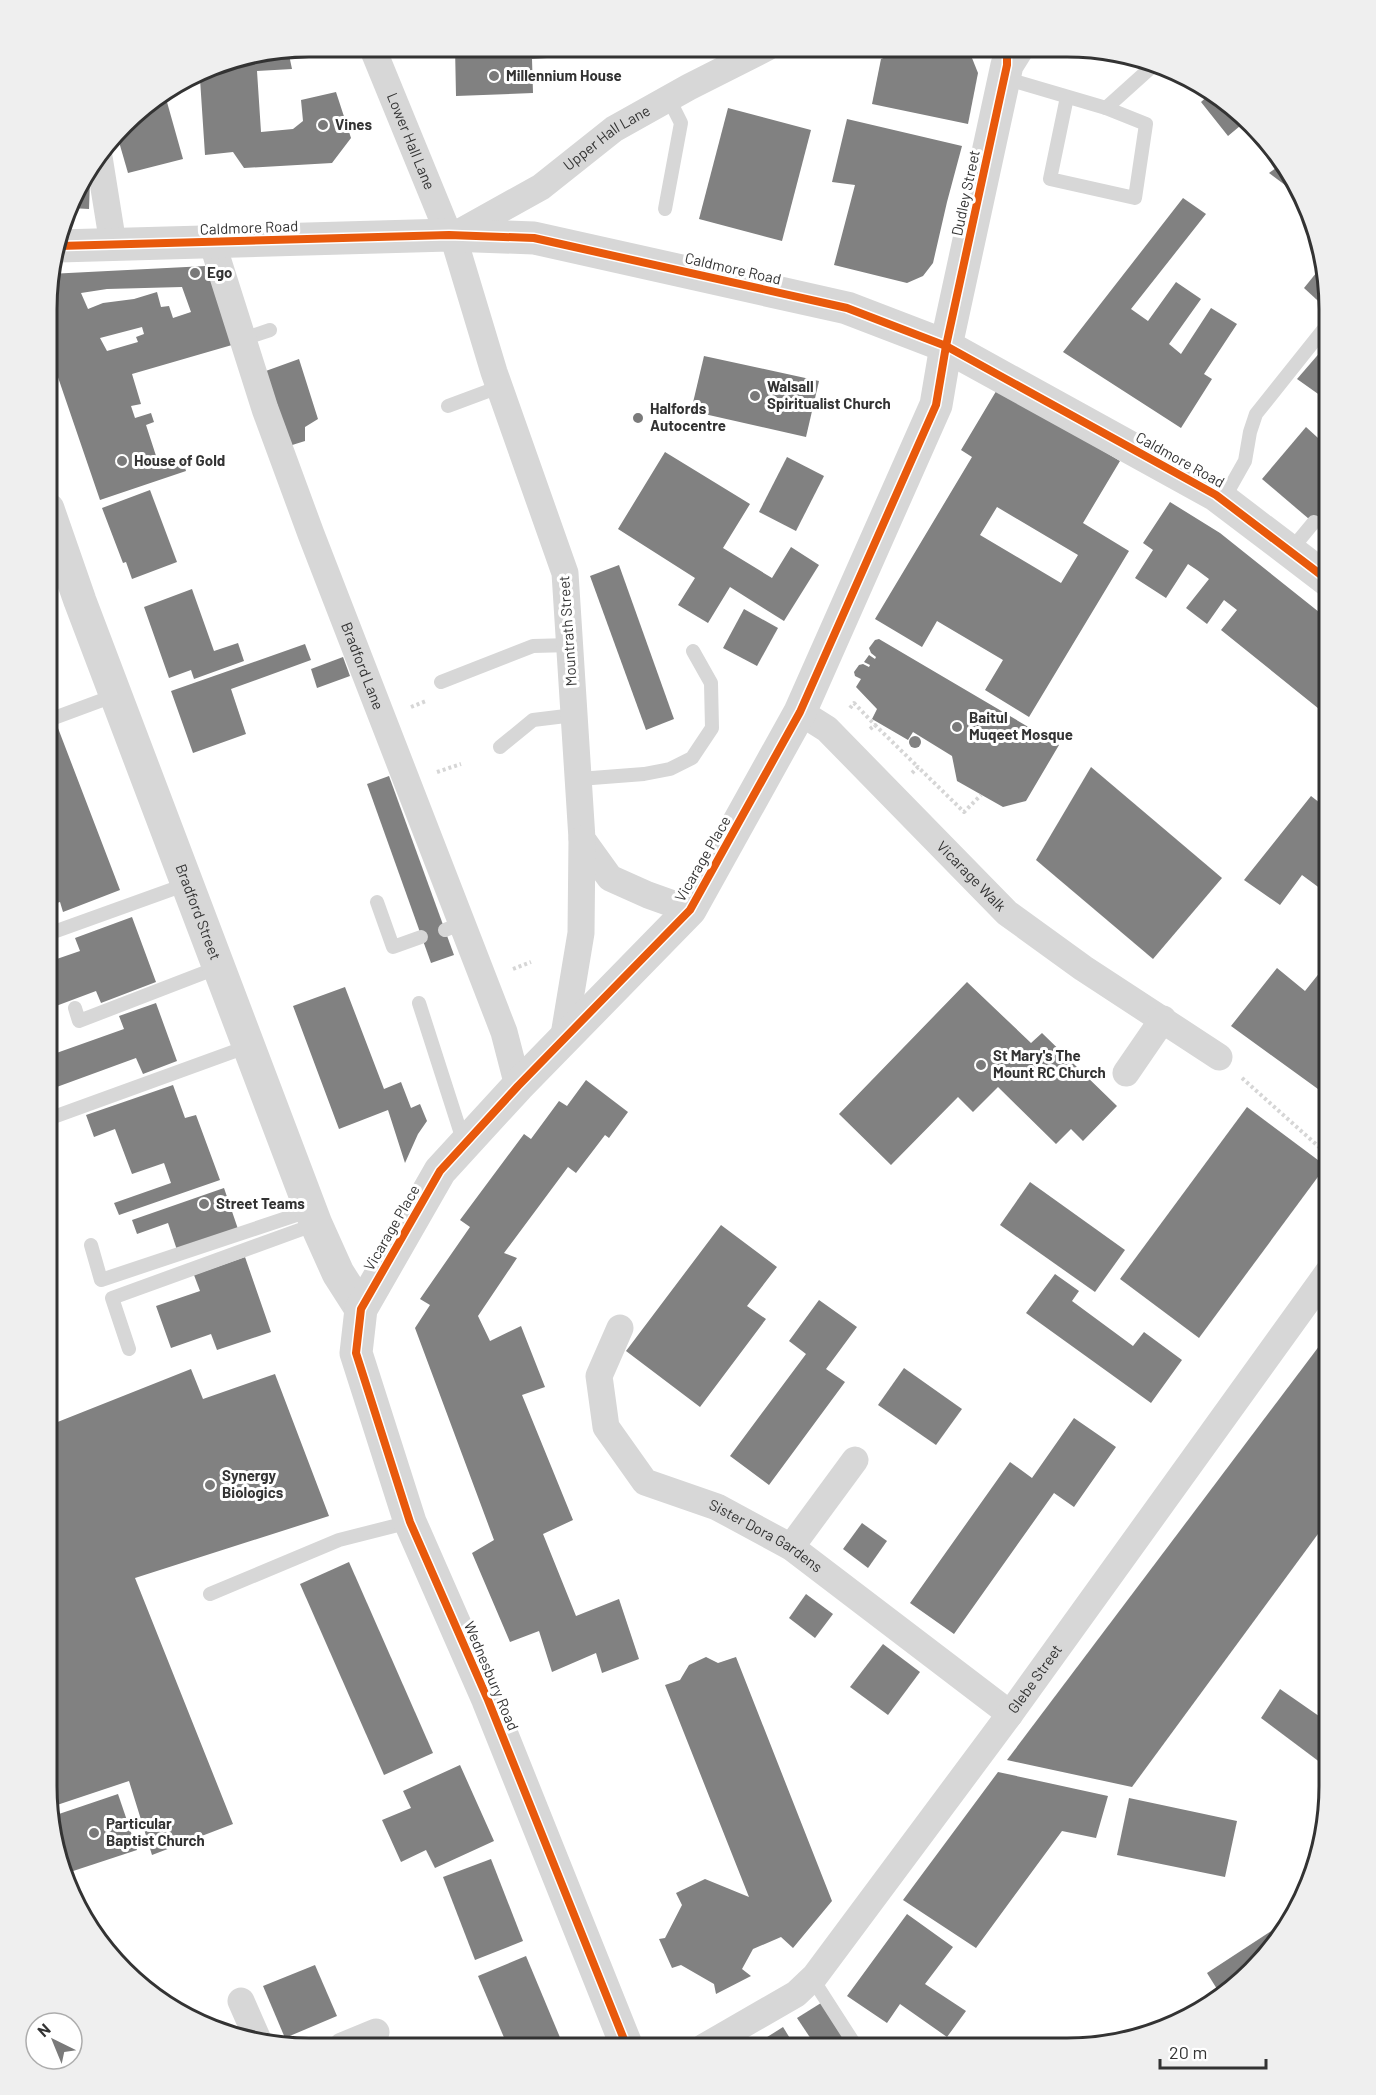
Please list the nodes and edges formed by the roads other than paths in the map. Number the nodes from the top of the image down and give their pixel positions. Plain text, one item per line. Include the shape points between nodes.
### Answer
1 (376, 57) edge
2 (749, 57) edge
3 (1009, 60) edge
4 (1148, 70) edge
5 (1067, 97) junction
6 (669, 99) junction
7 (1106, 108) junction
8 (101, 168) edge
9 (665, 209) dead end
10 (451, 235) junction
11 (212, 242) junction
12 (113, 244) junction
13 (66, 246) edge
14 (270, 330) dead end
15 (1319, 335) edge
16 (243, 339) junction
17 (946, 346) junction
18 (499, 387) junction
19 (448, 406) dead end
20 (1223, 500) junction
21 (1314, 522) dead end
22 (57, 534) edge
23 (1290, 551) junction
24 (1319, 573) edge
25 (571, 645) junction
26 (693, 651) dead end
27 (441, 682) dead end
28 (116, 695) junction
29 (800, 712) junction
30 (574, 716) junction
31 (57, 717) edge
32 (500, 747) dead end
33 (579, 779) junction
34 (582, 838) junction
35 (187, 884) junction
36 (377, 902) dead end
37 (690, 910) junction
38 (57, 931) edge
39 (422, 937) dead end
40 (219, 967) junction
41 (418, 1004) dead end
42 (75, 1008) dead end
43 (1163, 1019) junction
44 (563, 1041) junction
45 (249, 1046) junction
46 (1219, 1057) road end
47 (1126, 1073) dead end
48 (518, 1086) junction
49 (57, 1116) edge
50 (464, 1143) junction
51 (314, 1217) junction
52 (91, 1245) dead end
53 (1319, 1285) edge
54 (361, 1309) junction
55 (620, 1328) dead end
56 (129, 1349) dead end
57 (855, 1460) dead end
58 (410, 1522) junction
59 (791, 1547) junction
60 (210, 1594) dead end
61 (1010, 1714) junction
62 (812, 1978) junction
63 (241, 2001) dead end
64 (254, 2032) edge
65 (376, 2032) dead end
66 (361, 2038) edge
67 (623, 2038) edge
68 (721, 2038) edge
69 (851, 2038) edge

1 - 10 street, Lower Hall Lane
2 - 6 street, Upper Hall Lane
3 - 5 lane
3 - 17 street, Dudley Street
4 - 7 lane
5 - 7 lane
5 - 7 lane via 1050,179 1135,198 1146,124
6 - 9 lane via 681,123
6 - 10 street, Upper Hall Lane via 614,129 541,187
8 - 12 street
10 - 11 street, Caldmore Road
10 - 17 street, Caldmore Road via 534,238 835,305
10 - 18 street, Mountrath Street
11 - 12 street, Caldmore Road
11 - 16 street, Bradford Lane
12 - 13 street, Caldmore Road
14 - 16 lane
15 - 20 lane via 1256,414 1245,461
16 - 48 street, Bradford Lane via 453,926 504,1032
17 - 20 street, Caldmore Road
17 - 29 street, Vicarage Place via 936,405
18 - 19 lane
18 - 25 street, Mountrath Street via 565,573
20 - 23 street, Caldmore Road
21 - 23 lane
22 - 28 street, Bradford Street
23 - 24 street, Caldmore Road
25 - 27 lane via 533,646
25 - 30 street, Mountrath Street
26 - 33 lane via 711,683 712,728 692,758 670,769 644,774
28 - 31 lane
28 - 35 street, Bradford Street
29 - 37 street, Vicarage Place
29 - 43 street, Vicarage Walk via 827,729 1007,913
30 - 32 lane via 532,720
30 - 33 street, Mountrath Street
33 - 34 street, Mountrath Street
34 - 37 street via 610,878
34 - 44 street, Mountrath Street via 581,933
35 - 38 lane
35 - 40 street, Bradford Street
36 - 39 lane via 393,947
37 - 44 street, Vicarage Place
40 - 42 lane via 79,1021
40 - 45 street, Bradford Street
41 - 50 lane
43 - 46 street, Vicarage Walk
43 - 47 street
44 - 48 street, Vicarage Place
45 - 49 lane
45 - 51 street, Bradford Street
48 - 50 street, Vicarage Place
50 - 54 street, Vicarage Place via 440,1171
51 - 52 lane via 101,1280
51 - 54 street, Bradford Street via 338,1273
51 - 56 lane via 112,1298
53 - 61 street, Glebe Street
54 - 58 street, Wednesbury Road via 356,1353
55 - 59 street, Sister Dora Gardens via 599,1376 606,1427 645,1482 717,1507
57 - 59 street
58 - 60 lane via 339,1540
58 - 67 street, Wednesbury Road via 488,1700
59 - 61 street, Sister Dora Gardens
61 - 62 street, Glebe Street
62 - 68 street, Glebe Street via 796,1995
62 - 69 lane
63 - 64 street
65 - 66 street

